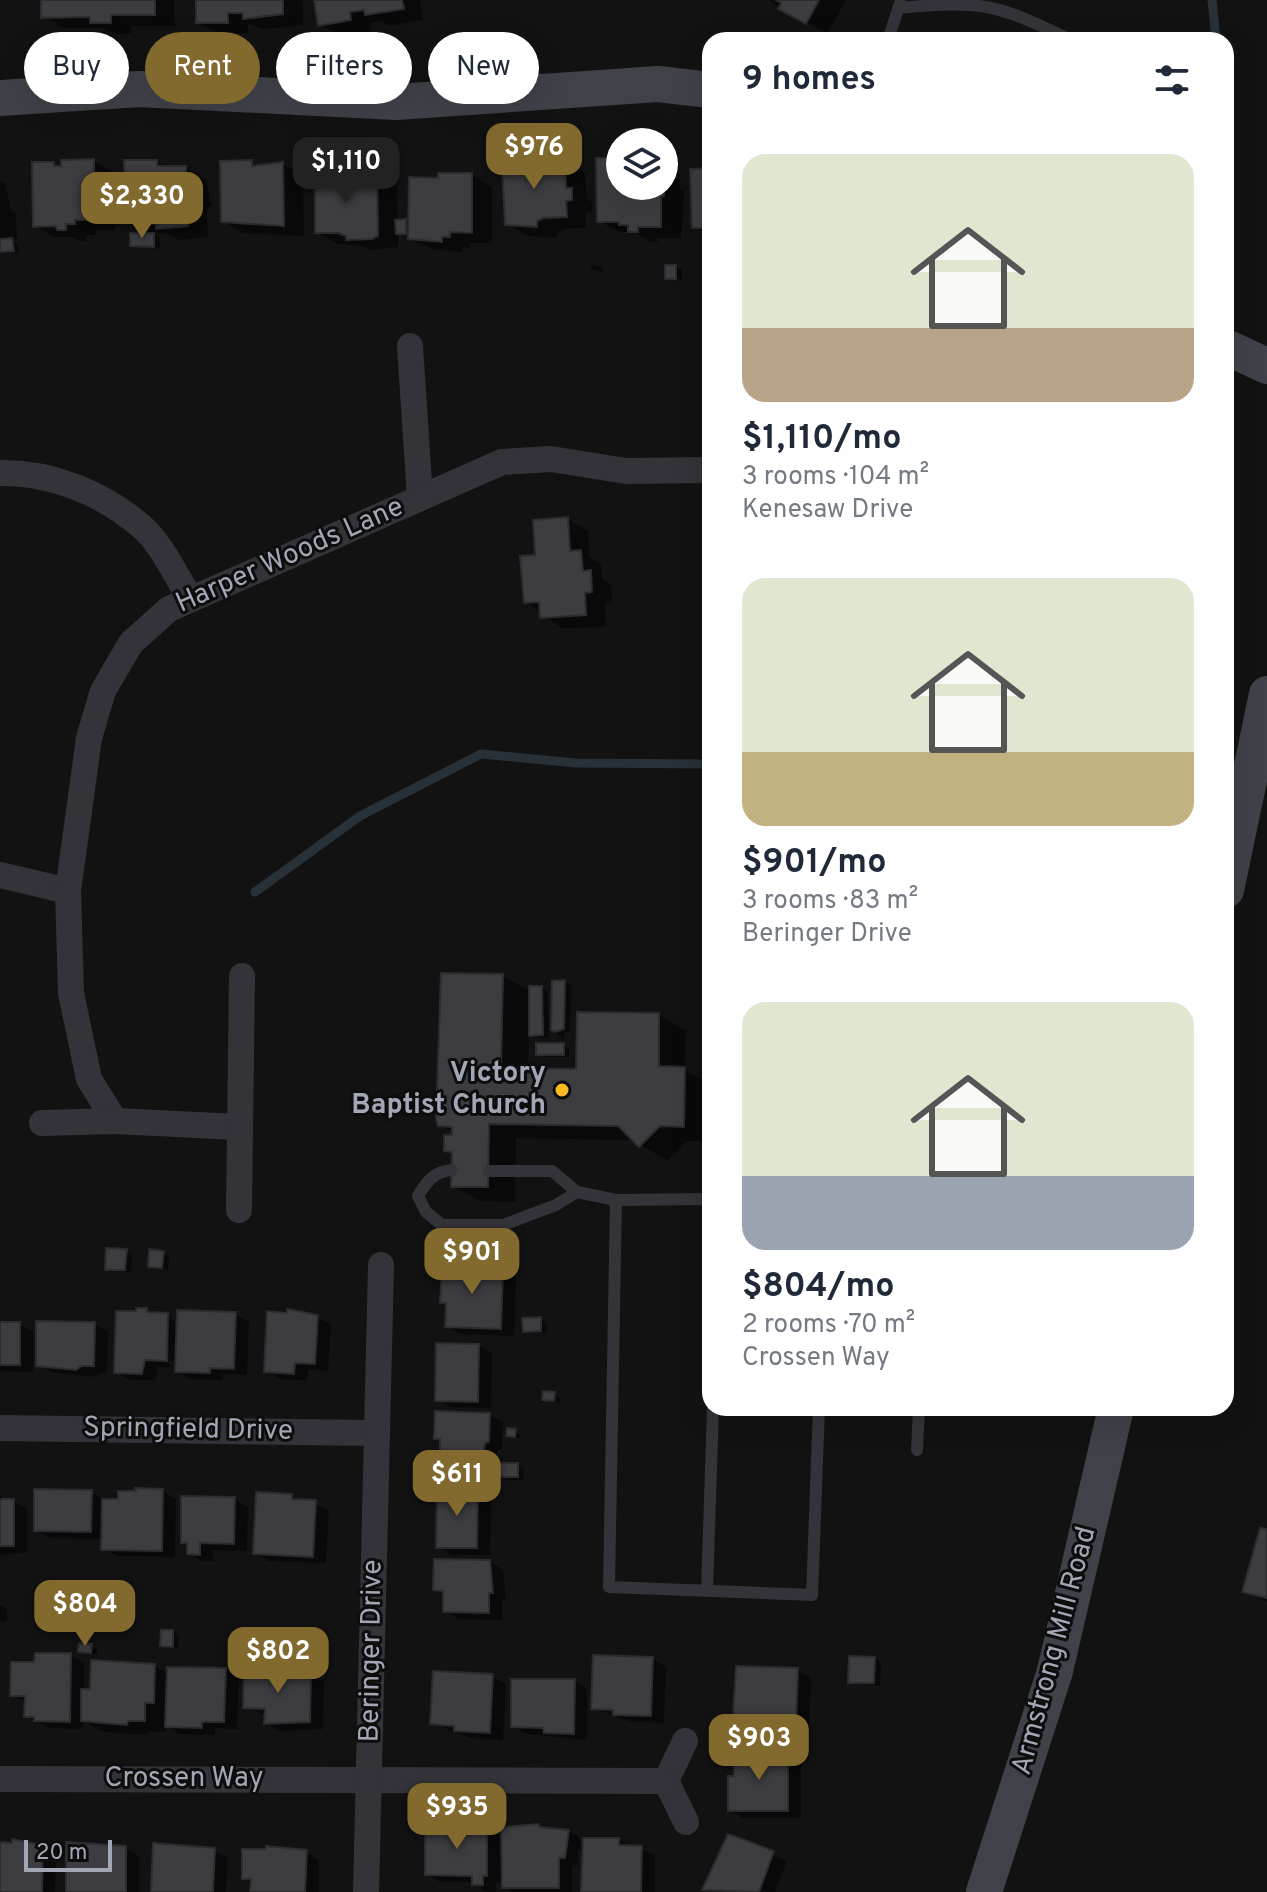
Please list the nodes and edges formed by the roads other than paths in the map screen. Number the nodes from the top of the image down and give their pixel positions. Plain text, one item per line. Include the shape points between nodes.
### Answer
1 (900, 4) edge
2 (891, 32) edge
3 (1054, 32) edge
4 (702, 89) edge
5 (0, 98) edge
6 (410, 346) dead end
7 (1234, 351) edge
8 (1267, 366) edge
9 (702, 470) edge
10 (0, 473) edge
11 (420, 498) junction
12 (191, 599) junction
13 (1267, 694) edge
14 (1234, 852) edge
15 (0, 875) edge
16 (68, 891) junction
17 (242, 976) dead end
18 (115, 1121) junction
19 (42, 1123) dead end
20 (238, 1127) junction
21 (452, 1170) dead end
22 (489, 1171) dead end
23 (577, 1192) junction
24 (702, 1199) edge
25 (616, 1200) junction
26 (239, 1210) dead end
27 (381, 1265) dead end
28 (713, 1416) edge
29 (819, 1416) edge
30 (919, 1416) edge
31 (1114, 1416) edge
32 (0, 1428) edge
33 (376, 1433) junction
34 (917, 1450) dead end
35 (707, 1591) junction
36 (685, 1741) dead end
37 (0, 1779) edge
38 (369, 1780) junction
39 (666, 1781) junction
40 (686, 1822) dead end
41 (366, 1892) edge
42 (984, 1892) edge

1 - 2 lane
1 - 3 lane via 983,3
4 - 5 street via 658,84 396,102 139,89
6 - 11 street
7 - 8 street
9 - 11 street, Harper Woods Lane via 626,471 551,459 502,462
10 - 12 street via 30,472 79,487 144,528
11 - 12 street, Harper Woods Lane
12 - 16 street, Harper Woods Lane via 169,609 131,643 103,691 89,738
13 - 14 street
15 - 16 street
16 - 18 street, Harper Woods Lane via 71,993 89,1079
17 - 20 street
18 - 19 street
18 - 20 street
20 - 26 street
21 - 23 lane via 425,1183 418,1196 426,1212 442,1225 503,1225
22 - 23 lane via 552,1171
23 - 25 lane
24 - 25 lane
25 - 35 lane via 609,1587
27 - 33 street, Beringer Drive
28 - 35 lane
29 - 35 lane via 812,1595
30 - 34 lane
31 - 42 street, Armstrong Mill Road via 1055,1671
32 - 33 street, Springfield Drive
33 - 38 street, Beringer Drive
36 - 39 street
37 - 38 street, Crossen Way
38 - 39 street, Crossen Way
38 - 41 street, Beringer Drive
39 - 40 street

